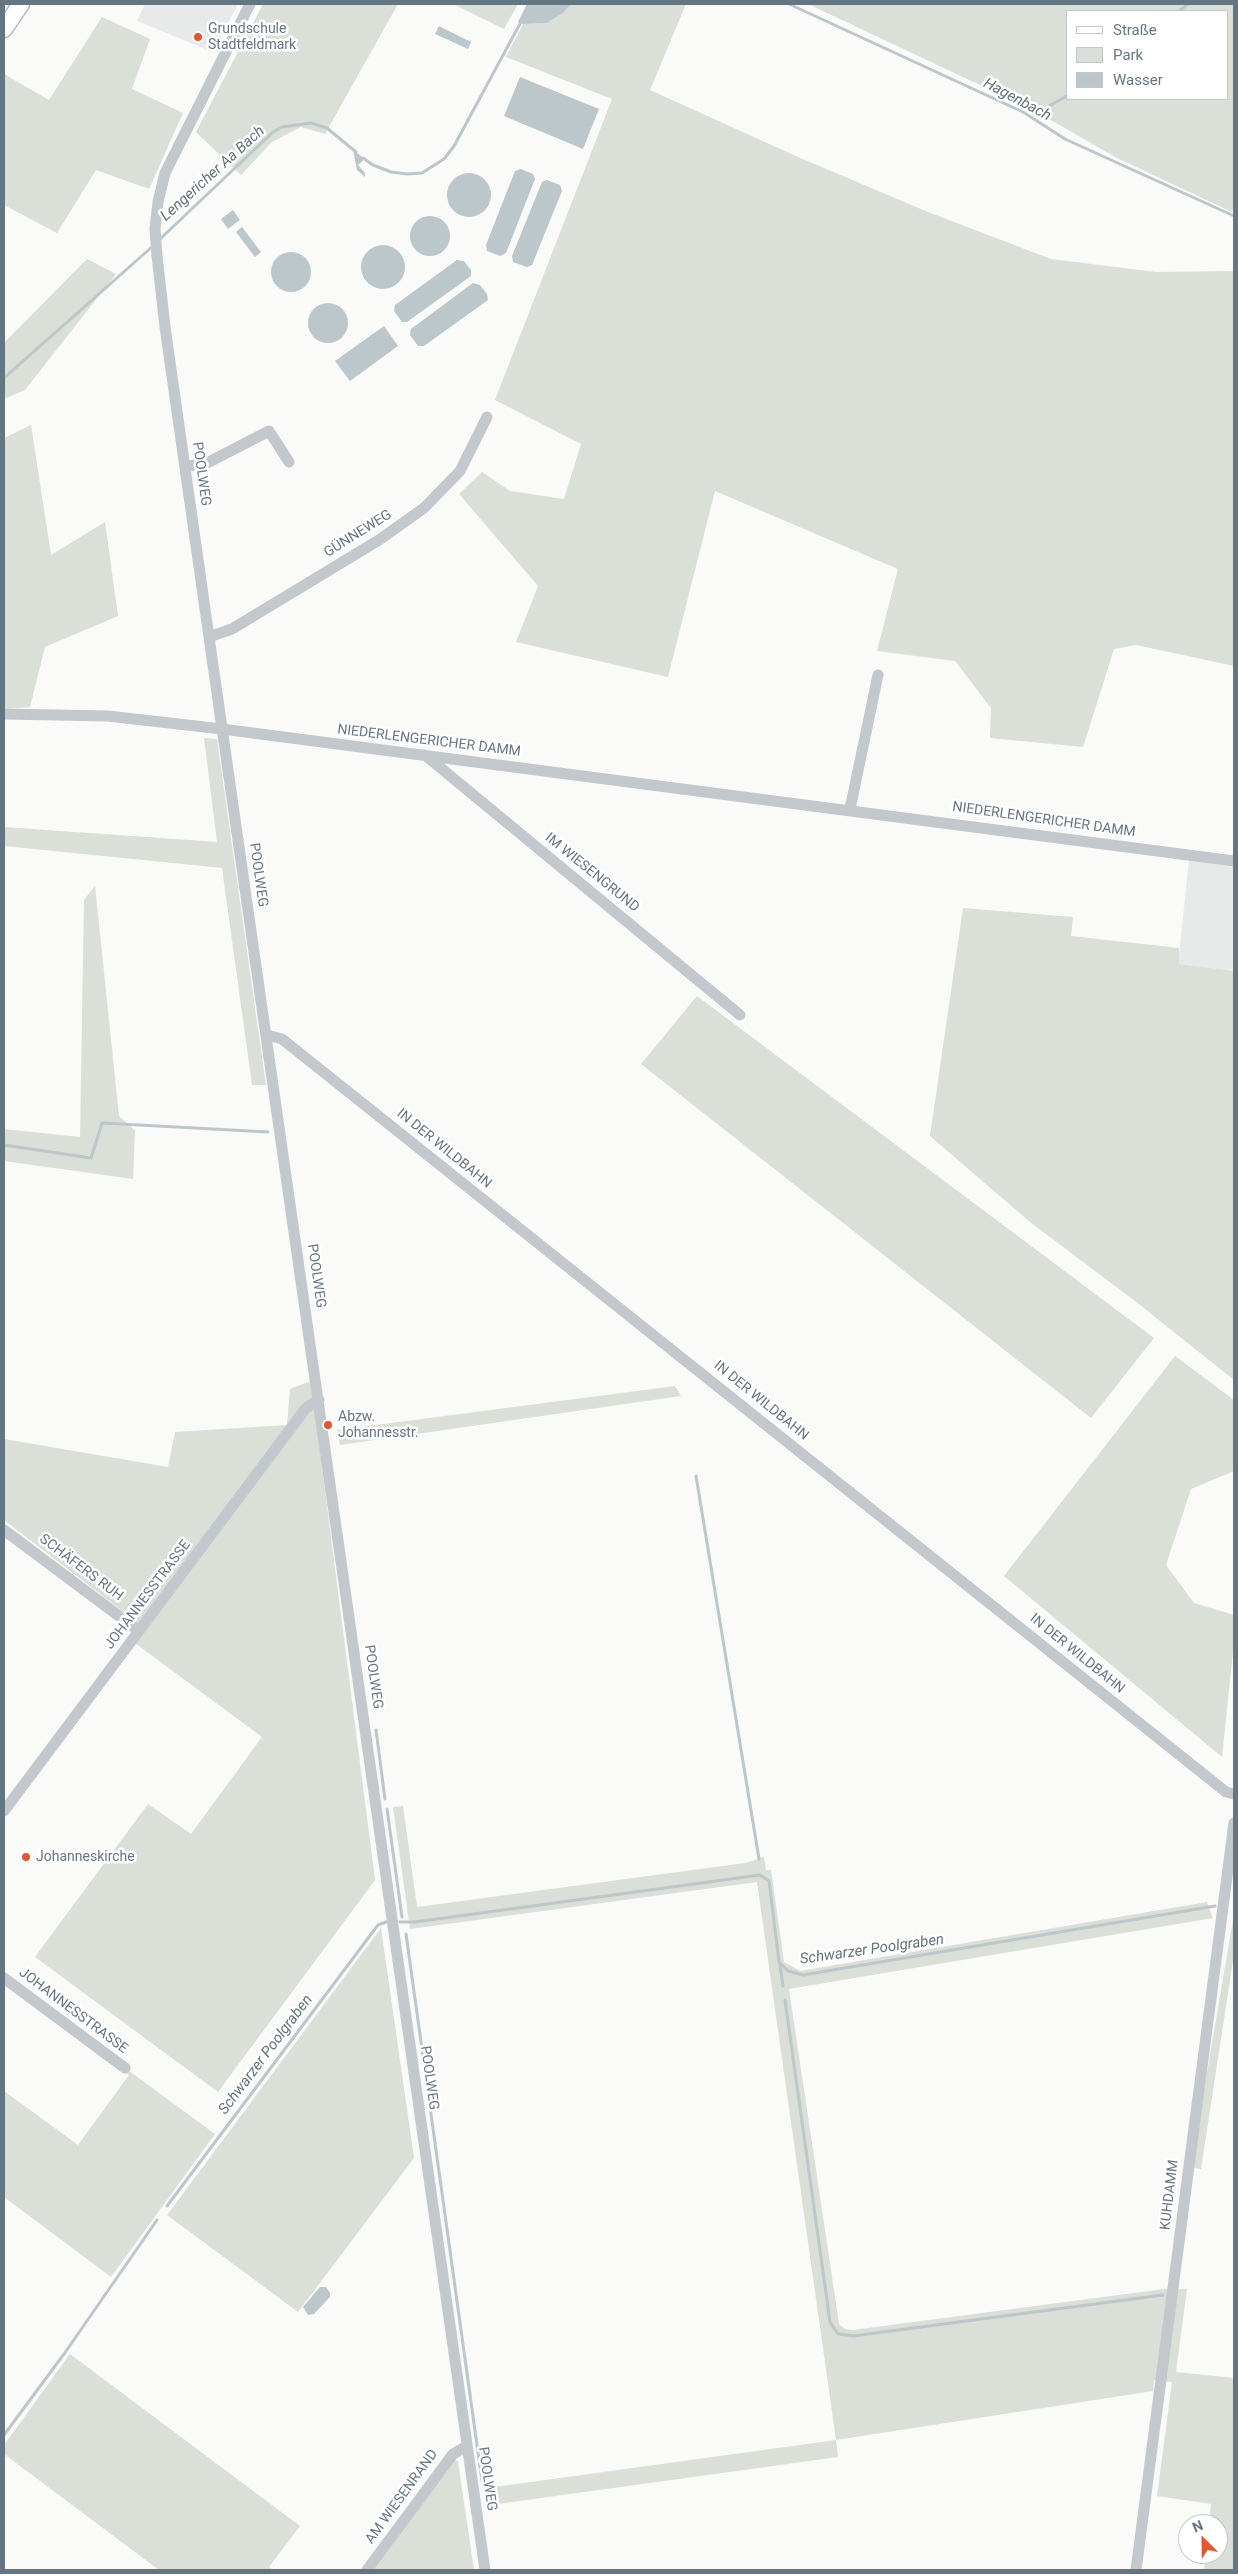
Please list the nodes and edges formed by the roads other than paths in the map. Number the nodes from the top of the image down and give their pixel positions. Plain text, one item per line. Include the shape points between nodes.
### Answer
1 (22, 4) edge
2 (250, 4) edge
3 (4, 29) edge
4 (487, 417) dead end
5 (289, 462) dead end
6 (185, 467) junction
7 (208, 637) junction
8 (878, 675) dead end
9 (4, 714) edge
10 (222, 729) junction
11 (425, 755) junction
12 (850, 809) junction
13 (1234, 860) edge
14 (740, 1015) dead end
15 (267, 1035) junction
16 (318, 1400) junction
17 (4, 1530) edge
18 (139, 1631) junction
19 (1234, 1794) edge
20 (4, 1811) edge
21 (1234, 1823) edge
22 (4, 1978) edge
23 (125, 2068) dead end
24 (467, 2446) junction
25 (367, 2570) edge
26 (485, 2570) edge
27 (1136, 2570) edge

1 - 3 main road
2 - 6 street, POOLWEG via 165,173 158,202 157,256
4 - 7 street, GÜNNEWEG via 460,471 424,508 379,540 232,628
5 - 6 street via 269,431 209,462
6 - 7 street, POOLWEG
7 - 10 street, POOLWEG
8 - 12 street
9 - 10 street, NIEDERLENGERICHER DAMM via 108,716
10 - 11 street, NIEDERLENGERICHER DAMM
10 - 15 street, POOLWEG
11 - 12 street, NIEDERLENGERICHER DAMM
11 - 14 street, IM WIESENGRUND
12 - 13 street, NIEDERLENGERICHER DAMM
15 - 16 street, POOLWEG
15 - 19 street, IN DER WILDBAHN via 290,1045 1226,1792
16 - 18 street, JOHANNESSTRASSE via 306,1408
16 - 24 street, POOLWEG
17 - 18 street, SCHÄFERS RUH
18 - 20 street, JOHANNESSTRASSE
21 - 27 street, KUHDAMM
22 - 23 street, JOHANNESSTRASSE
24 - 25 street, AM WIESENRAND via 453,2454
24 - 26 street, POOLWEG

